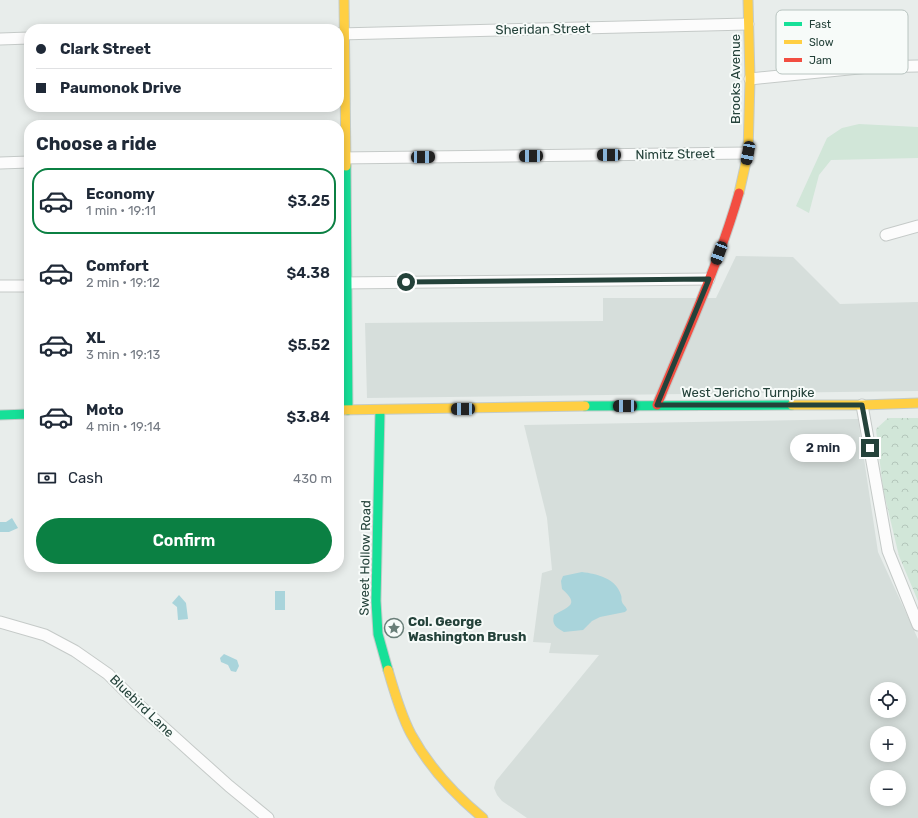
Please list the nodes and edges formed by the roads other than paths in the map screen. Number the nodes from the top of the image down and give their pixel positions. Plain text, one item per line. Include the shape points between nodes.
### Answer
1 (344, 0) edge
2 (748, 0) edge
3 (343, 24) edge
4 (748, 24) junction
5 (344, 34) edge
6 (0, 38) edge
7 (24, 38) edge
8 (908, 66) edge
9 (918, 66) edge
10 (802, 74) edge
11 (750, 80) junction
12 (748, 153) junction
13 (344, 158) edge
14 (24, 162) edge
15 (0, 163) edge
16 (918, 226) edge
17 (886, 235) dead end
18 (709, 279) junction
19 (344, 283) edge
20 (0, 286) edge
21 (24, 286) edge
22 (918, 403) edge
23 (657, 405) junction
24 (862, 405) junction
25 (344, 410) edge
26 (380, 410) junction
27 (24, 414) edge
28 (0, 415) edge
29 (0, 622) edge
30 (918, 625) edge
31 (268, 818) edge
32 (483, 818) edge

1 - 3 street
2 - 4 street, Brooks Avenue
4 - 5 street, Sheridan Street
4 - 11 street, Brooks Avenue
6 - 7 street
8 - 9 street
10 - 11 street
11 - 12 street, Brooks Avenue
12 - 13 street, Nimitz Street
12 - 18 street, Brooks Avenue via 733,214
14 - 15 street
16 - 17 street
18 - 19 street
18 - 23 street, Brooks Avenue
20 - 21 street
22 - 24 street, West Jericho Turnpike
23 - 24 street, West Jericho Turnpike
23 - 26 street, West Jericho Turnpike
24 - 30 street via 888,550
25 - 26 street, West Jericho Turnpike
26 - 32 street, Sweet Hollow Road via 376,602 378,634 394,691 411,734 437,773 464,803
27 - 28 street
29 - 31 street, Bluebird Lane via 45,635 75,651 108,674 196,757

